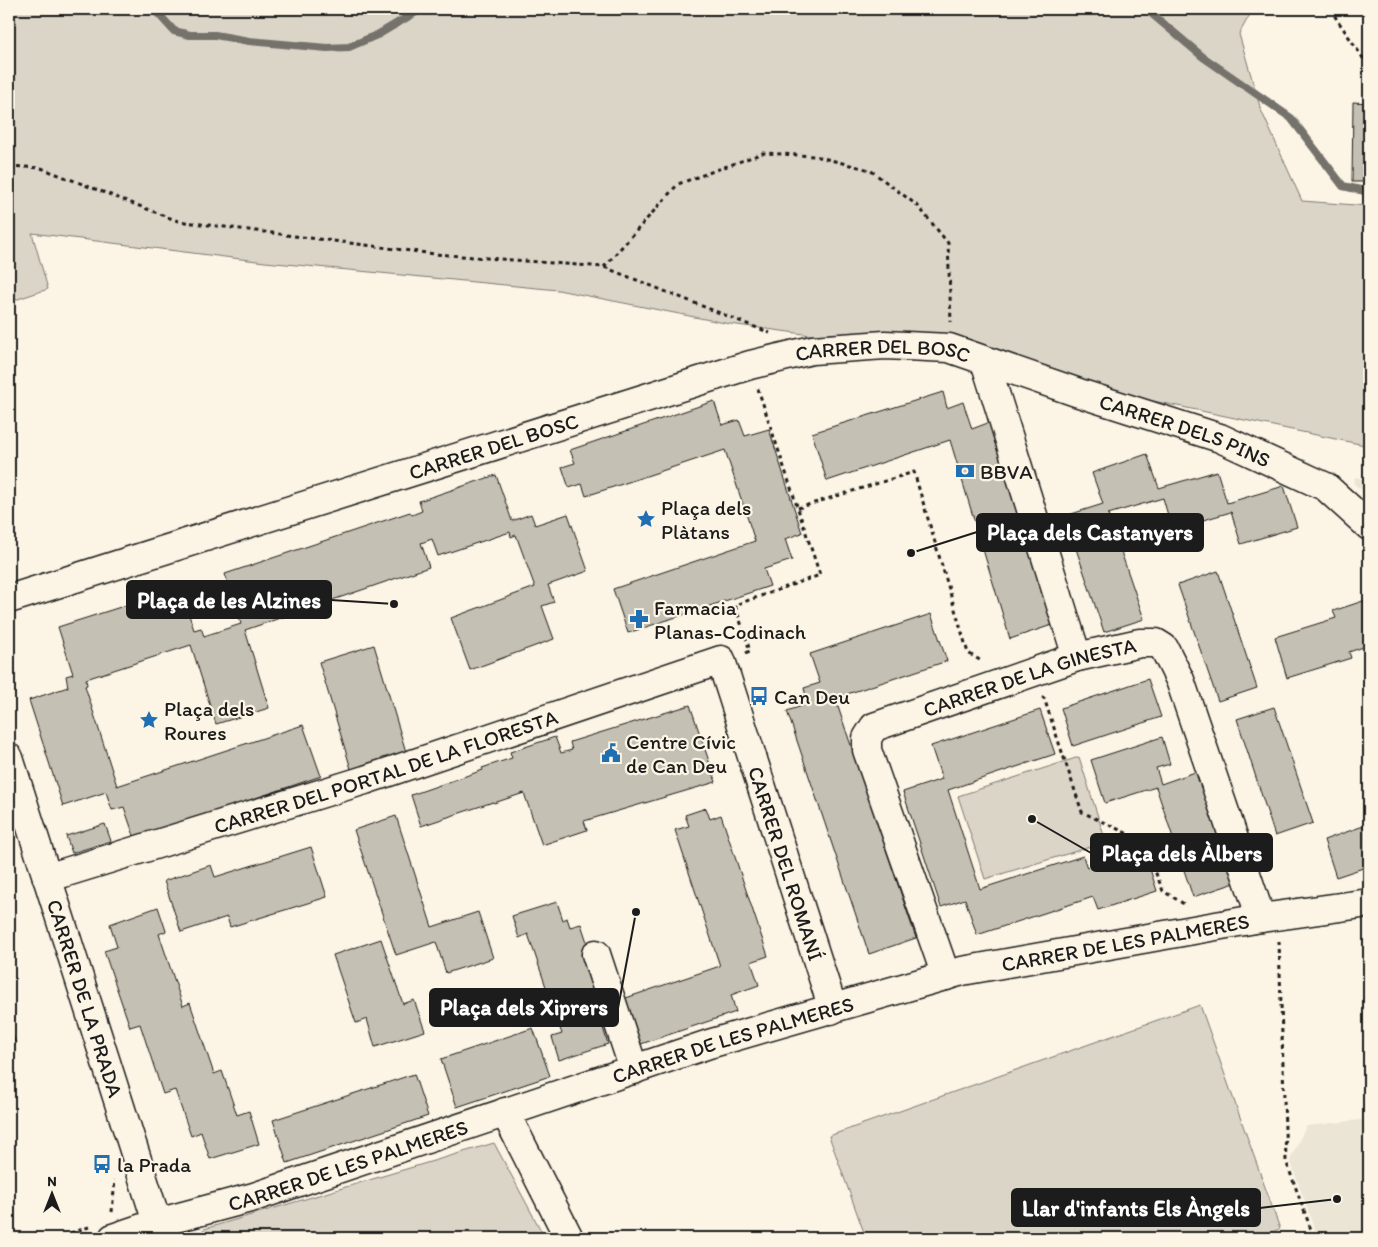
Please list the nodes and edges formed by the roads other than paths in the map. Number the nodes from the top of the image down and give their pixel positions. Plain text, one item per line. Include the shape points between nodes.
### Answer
1 (985, 361) junction
2 (1369, 526) edge
3 (9, 598) edge
4 (1077, 657) junction
5 (721, 660) joint
6 (9, 758) edge
7 (47, 878) junction
8 (1369, 903) edge
9 (1270, 916) junction
10 (596, 954) dead end
11 (946, 976) junction
12 (831, 1010) junction
13 (634, 1070) junction
14 (505, 1112) junction
15 (106, 1227) edge
16 (159, 1231) edge
17 (569, 1238) edge

1 - 2 street, CARRER DELS PINS via 1220,438 1326,487
1 - 3 street, CARRER DEL BOSC via 952,349 885,345 812,350 750,365
1 - 4 street
4 - 9 street, CARRER DE LA GINESTA via 1140,643 1156,643 1164,648 1180,680
4 - 11 street, CARRER DE LA GINESTA via 874,727 867,738 867,750
5 - 7 street, CARRER DEL PORTAL DE LA FLORESTA via 365,780
5 - 12 street, CARRER DEL ROMANÍ
6 - 7 street, CARRER DE LA PRADA
7 - 16 street, CARRER DE LA PRADA
8 - 9 street, CARRER DE LES PALMERES
9 - 11 street, CARRER DE LES PALMERES
10 - 13 street
11 - 12 street, CARRER DE LES PALMERES
12 - 13 street, CARRER DE LES PALMERES via 709,1044
13 - 14 street, CARRER DE LES PALMERES
14 - 16 street, CARRER DE LES PALMERES
14 - 17 street
15 - 16 street, CARRER DE LES PALMERES

